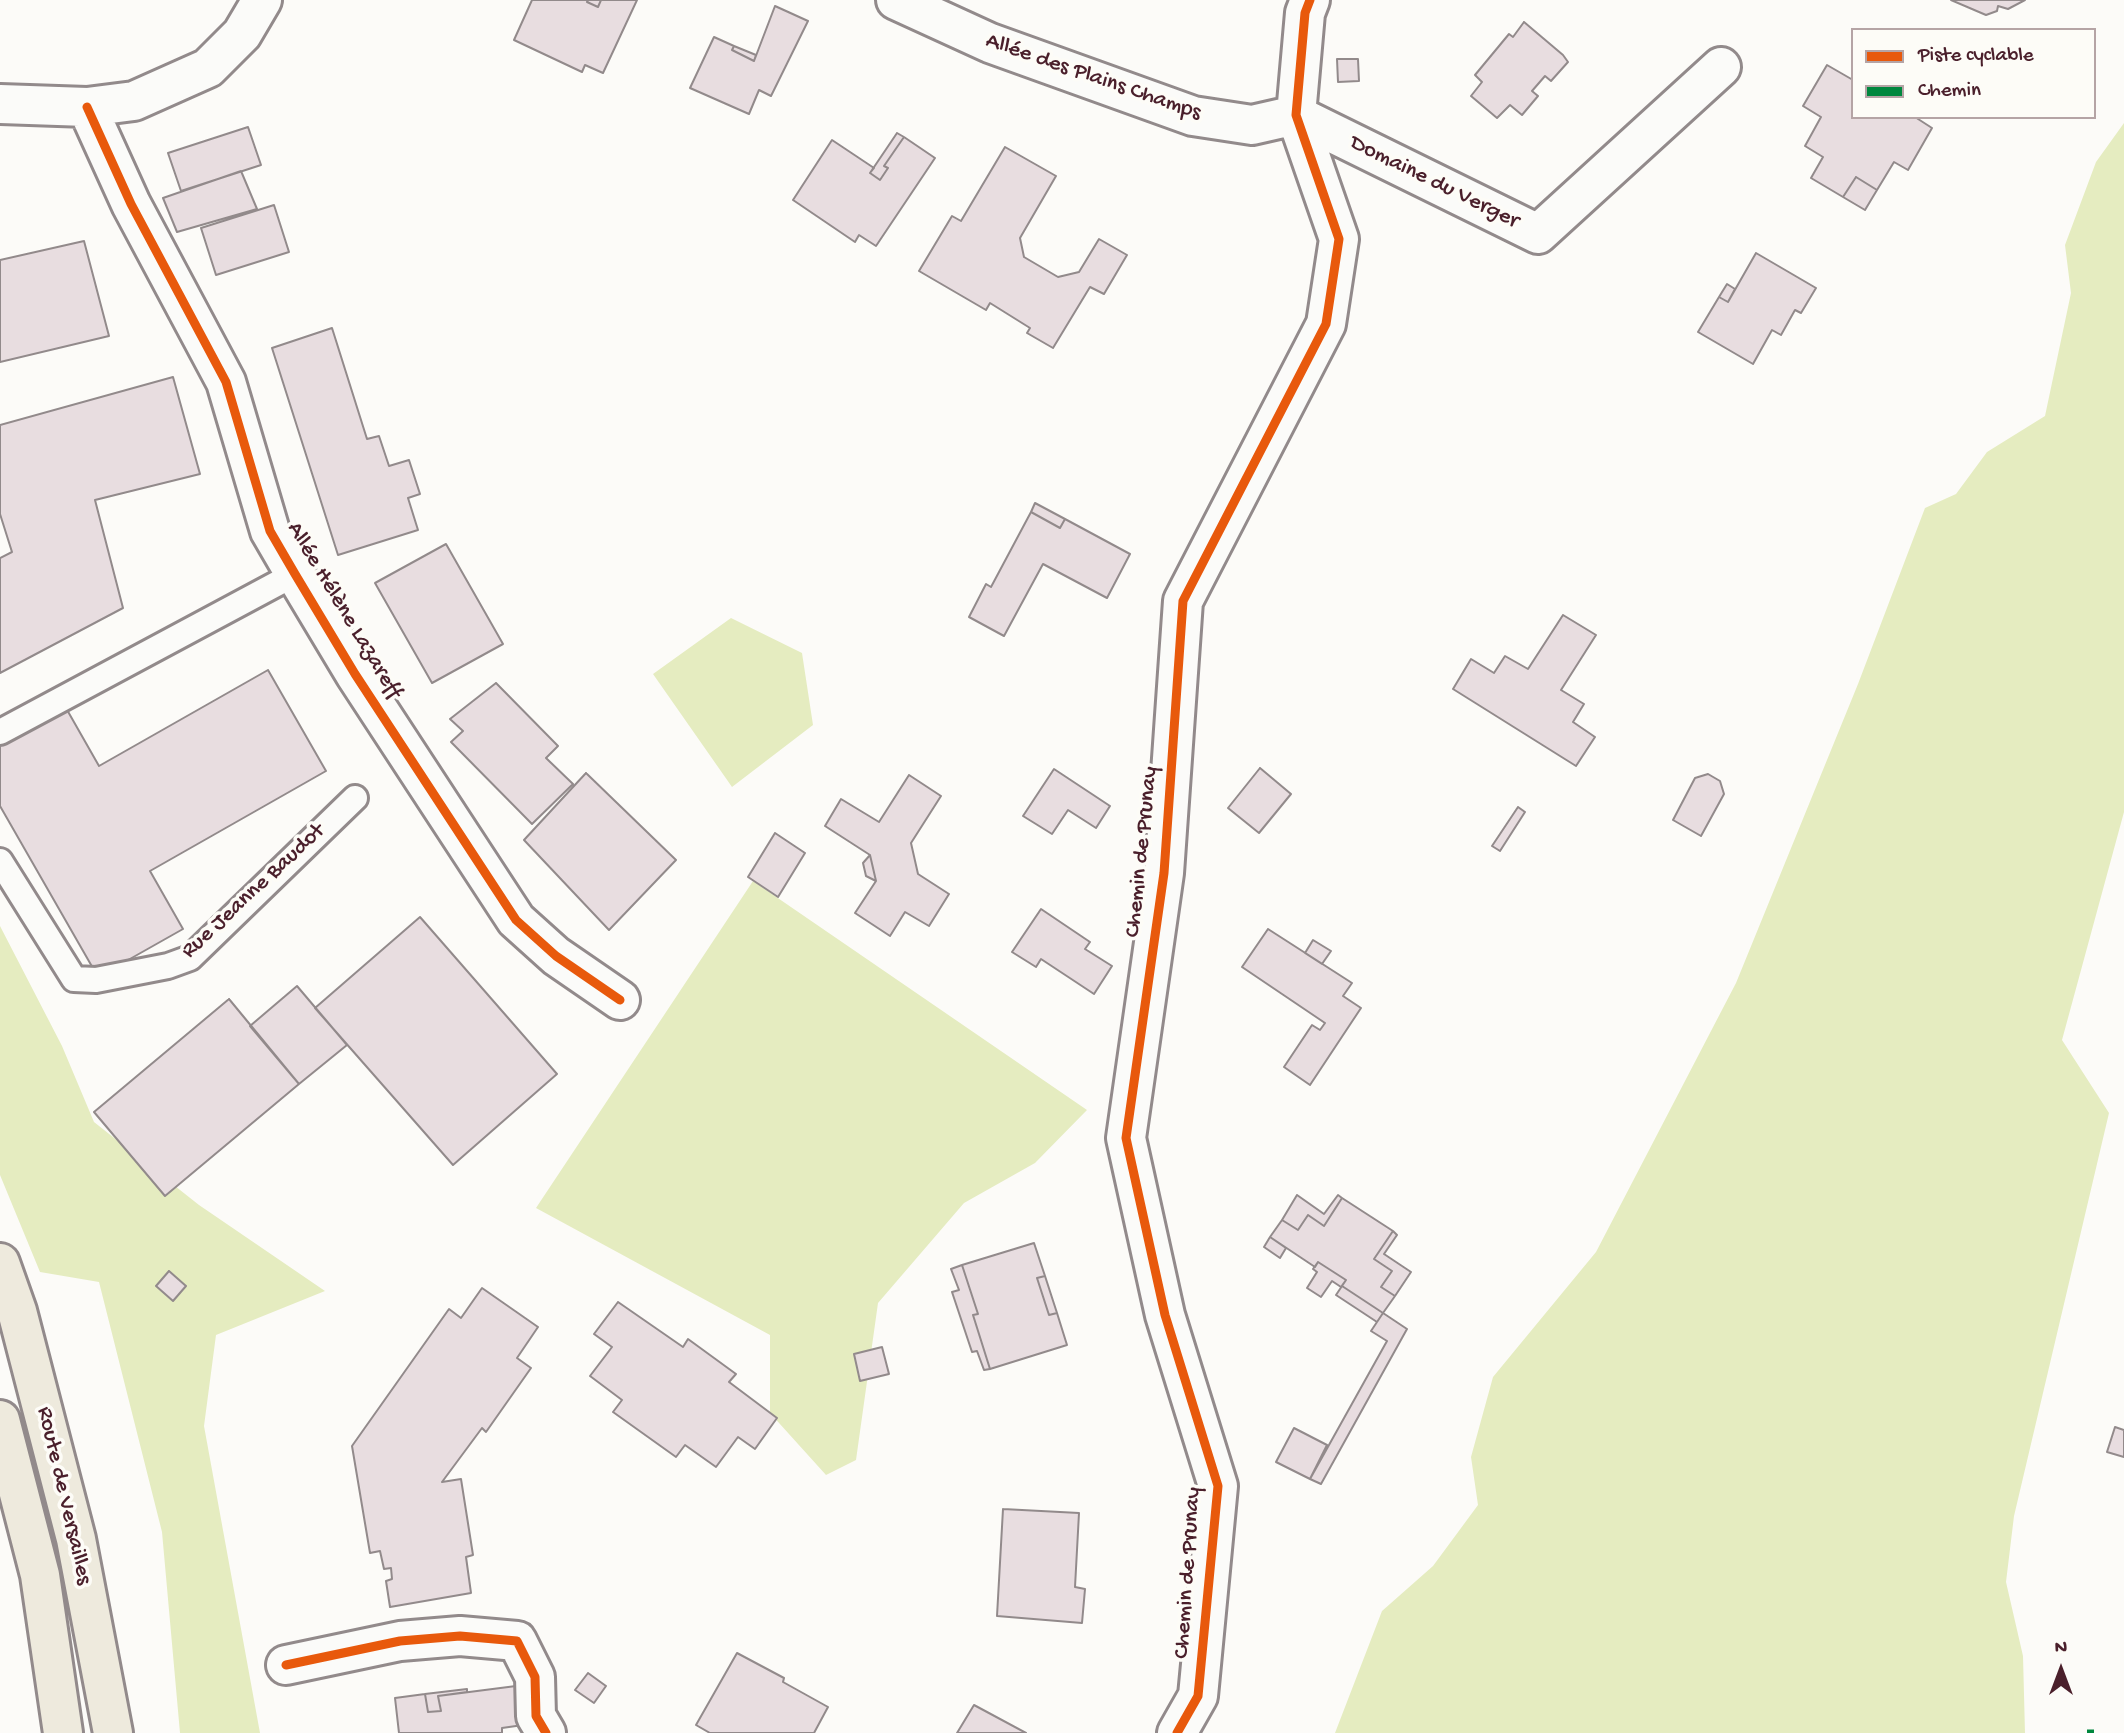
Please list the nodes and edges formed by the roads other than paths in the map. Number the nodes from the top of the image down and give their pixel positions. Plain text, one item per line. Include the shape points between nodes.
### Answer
1 (262, 0) edge
2 (895, 0) edge
3 (1310, 0) edge
4 (1721, 67) dead end
5 (0, 104) edge
6 (87, 107) junction
7 (1296, 115) junction
8 (295, 574) junction
9 (0, 732) edge
10 (355, 798) dead end
11 (0, 861) edge
12 (620, 1000) dead end
13 (0, 1263) edge
14 (0, 1420) edge
15 (286, 1665) dead end
16 (64, 1733) edge
17 (113, 1733) edge
18 (546, 1733) edge
19 (1177, 1733) edge

1 - 6 street via 242,34 208,68 134,101
2 - 7 street, Allée des Plains Champs via 990,43 1193,116 1252,125
3 - 7 street, Chemin de Prunay
4 - 7 street, Domaine du Verger via 1538,234
5 - 6 street
6 - 8 street, Allée Hélène Lazareff via 131,204 226,382 270,531
7 - 19 street, Chemin de Prunay via 1339,239 1326,324 1183,601 1164,873 1126,1138 1165,1315 1218,1486 1198,1696
8 - 9 lane
8 - 12 street, Allée Hélène Lazareff via 516,919 556,956
10 - 11 lane, Rue Jeanne Baudot via 190,958 96,980 74,979
13 - 17 main road, Route de Versailles via 17,1311 76,1538
14 - 16 main road, Route de Versailles via 40,1575
15 - 18 street via 400,1641 460,1636 517,1641 536,1677 536,1716

